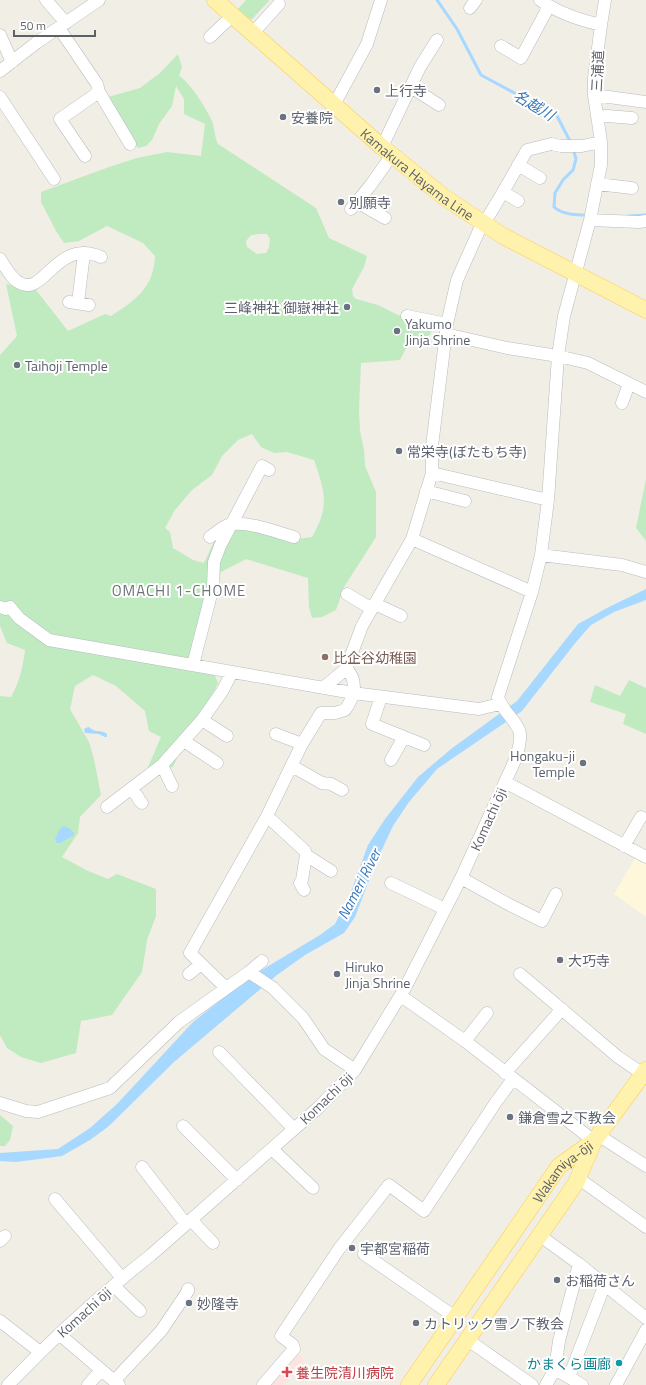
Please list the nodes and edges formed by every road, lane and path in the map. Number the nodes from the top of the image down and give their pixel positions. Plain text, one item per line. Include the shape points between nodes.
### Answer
1 (46, 0) edge
2 (99, 0) edge
3 (214, 0) edge
4 (381, 0) edge
5 (605, 0) edge
6 (544, 3) edge
7 (279, 4) dead end
8 (232, 16) junction
9 (601, 25) junction
10 (62, 26) junction
11 (252, 34) junction
12 (0, 35) edge
13 (210, 37) dead end
14 (437, 40) dead end
15 (501, 46) dead end
16 (12, 62) junction
17 (0, 70) edge
18 (411, 87) junction
19 (99, 92) junction
20 (594, 95) junction
21 (0, 97) edge
22 (646, 102) edge
23 (334, 105) junction
24 (439, 105) dead end
25 (597, 117) junction
26 (632, 118) dead end
27 (601, 142) junction
28 (130, 144) dead end
29 (387, 151) junction
30 (86, 156) dead end
31 (518, 166) junction
32 (540, 178) dead end
33 (54, 179) dead end
34 (597, 184) junction
35 (632, 188) dead end
36 (503, 192) junction
37 (518, 201) dead end
38 (591, 215) junction
39 (385, 218) dead end
40 (646, 221) edge
41 (482, 224) junction
42 (84, 253) junction
43 (101, 257) dead end
44 (0, 259) edge
45 (575, 273) junction
46 (79, 303) dead end
47 (646, 310) edge
48 (407, 316) dead end
49 (446, 329) junction
50 (558, 356) junction
51 (629, 384) junction
52 (646, 392) edge
53 (622, 402) dead end
54 (269, 470) dead end
55 (432, 473) junction
56 (426, 491) junction
57 (464, 500) dead end
58 (548, 500) junction
59 (232, 524) junction
60 (210, 537) dead end
61 (294, 537) dead end
62 (412, 539) junction
63 (541, 555) junction
64 (646, 572) edge
65 (532, 592) junction
66 (347, 594) dead end
67 (0, 607) edge
68 (374, 607) junction
69 (401, 616) dead end
70 (193, 665) junction
71 (346, 669) junction
72 (232, 672) junction
73 (323, 688) junction
74 (353, 693) junction
75 (381, 696) junction
76 (503, 708) junction
77 (202, 720) junction
78 (276, 734) dead end
79 (227, 736) dead end
80 (404, 737) junction
81 (184, 741) junction
82 (302, 744) junction
83 (424, 745) dead end
84 (391, 760) dead end
85 (217, 763) dead end
86 (162, 765) junction
87 (292, 766) junction
88 (505, 782) junction
89 (172, 786) dead end
90 (130, 789) junction
91 (342, 790) dead end
92 (142, 804) dead end
93 (107, 807) dead end
94 (267, 816) junction
95 (641, 817) dead end
96 (624, 846) junction
97 (306, 856) junction
98 (646, 857) edge
99 (331, 871) dead end
100 (461, 878) junction
101 (391, 883) dead end
102 (304, 890) dead end
103 (556, 894) dead end
104 (445, 909) junction
105 (262, 961) dead end
106 (201, 964) junction
107 (249, 972) junction
108 (189, 974) dead end
109 (520, 974) dead end
110 (226, 988) junction
111 (401, 996) junction
112 (562, 1009) junction
113 (487, 1013) dead end
114 (465, 1041) junction
115 (219, 1052) dead end
116 (355, 1070) junction
117 (644, 1072) edge
118 (509, 1076) junction
119 (0, 1103) edge
120 (183, 1126) dead end
121 (294, 1129) junction
122 (596, 1138) junction
123 (272, 1149) junction
124 (562, 1164) junction
125 (646, 1166) edge
126 (142, 1167) dead end
127 (579, 1177) junction
128 (236, 1180) junction
129 (313, 1188) dead end
130 (55, 1199) dead end
131 (188, 1222) junction
132 (646, 1227) edge
133 (539, 1235) junction
134 (213, 1243) dead end
135 (364, 1254) dead end
136 (579, 1264) junction
137 (118, 1282) junction
138 (605, 1284) junction
139 (188, 1289) dead end
140 (140, 1311) dead end
141 (455, 1317) junction
142 (646, 1318) edge
143 (0, 1320) edge
144 (646, 1330) edge
145 (60, 1334) junction
146 (468, 1340) junction
147 (40, 1352) junction
148 (555, 1369) junction
149 (101, 1370) junction
150 (569, 1377) junction
151 (117, 1383) edge
152 (8, 1385) edge
153 (88, 1385) edge
154 (263, 1385) edge
155 (409, 1385) edge
156 (436, 1385) edge
157 (532, 1385) edge
158 (546, 1385) edge
159 (582, 1385) edge
160 (616, 1385) edge

1 - 10 street
2 - 10 street
3 - 8 main road, Kamakura Hayama Line
4 - 23 street via 367,44
5 - 9 street, 三浦道
6 - 9 street via 576,19
6 - 15 street via 521,58
7 - 11 street
8 - 11 main road, Kamakura Hayama Line
8 - 13 street
9 - 20 street, 三浦道
10 - 16 street
10 - 19 street
11 - 23 main road, Kamakura Hayama Line
12 - 16 street
14 - 18 street
16 - 17 street
18 - 24 street
18 - 29 street
19 - 28 street
19 - 30 street via 60,119
20 - 22 street
20 - 25 street, 三浦道
21 - 33 street
23 - 29 main road, Kamakura Hayama Line
25 - 26 street
25 - 27 street, 三浦道
27 - 31 street via 582,146 551,144 527,150
27 - 34 street, 三浦道 via 601,165
29 - 39 street via 354,206
29 - 41 main road, Kamakura Hayama Line
31 - 32 street
31 - 36 street
34 - 35 street
34 - 38 street, 三浦道
36 - 37 street
36 - 41 street
38 - 40 street
38 - 45 street, 三浦道
41 - 45 main road, Kamakura Hayama Line via 527,250
41 - 49 street via 457,280
42 - 43 street via 91,252
42 - 44 street via 75,253 59,262 41,279 26,286 16,280
42 - 46 street
45 - 47 main road, Kamakura Hayama Line
45 - 50 street, 三浦道 via 564,316
48 - 49 street
49 - 50 street via 506,348
49 - 55 street via 432,446
50 - 51 street via 588,363
50 - 58 street, 三浦道
51 - 52 street
51 - 53 street
54 - 59 street via 262,466
55 - 56 street
55 - 58 street
56 - 57 street
56 - 62 street
58 - 63 street, 三浦道
59 - 60 street
59 - 61 street via 259,527
59 - 70 street via 214,562 213,587
62 - 65 street
62 - 68 street
63 - 64 street via 622,565
63 - 65 street, 三浦道
65 - 76 street, 三浦道 via 498,697
66 - 68 street
67 - 70 street via 10,607 19,618 48,640
68 - 69 street
68 - 71 street via 357,637
70 - 72 street
71 - 73 street
71 - 74 street via 354,678
72 - 73 street
72 - 77 street
73 - 74 street
74 - 75 street
74 - 82 street via 345,710 321,713
75 - 76 street via 478,709
75 - 80 street via 372,724
76 - 88 street, Komachi ōji via 520,732 516,758
77 - 79 street
77 - 81 street
78 - 82 street
80 - 83 street
80 - 84 street
81 - 85 street
81 - 86 street
82 - 87 street
86 - 89 street
86 - 90 street
87 - 91 street via 322,783 331,784
87 - 94 street
88 - 96 street
88 - 100 street, Komachi ōji
90 - 92 street
90 - 93 street
94 - 97 street via 305,851
94 - 106 street via 190,953
95 - 96 street
96 - 98 street
97 - 99 street
97 - 102 street via 300,883
100 - 103 street via 542,921
100 - 104 street, Komachi ōji
101 - 104 street
104 - 111 street, Komachi ōji
105 - 107 street
106 - 108 street
106 - 110 street
107 - 110 street
107 - 116 street via 273,988 303,1018 324,1049
109 - 112 street
110 - 119 street via 179,1022 110,1088 38,1112
111 - 114 street
111 - 116 street, Komachi ōji
112 - 117 street via 618,1057
112 - 118 street
113 - 114 street
114 - 118 street
115 - 121 street
116 - 121 street, Komachi ōji
117 - 122 main road
118 - 122 street
118 - 154 street via 496,1102 424,1212 388,1185 339,1249 281,1336 293,1345 294,1349
120 - 128 street
121 - 123 street, Komachi ōji
122 - 124 main road, Wakamiya-ōji
122 - 125 street
122 - 127 main road, Wakamiya-ōji
123 - 128 street, Komachi ōji
123 - 129 street
124 - 127 main road via 575,1167
124 - 141 main road, Wakamiya-ōji
126 - 131 street
127 - 132 street
127 - 133 main road, Wakamiya-ōji
128 - 131 street, Komachi ōji
130 - 137 street
131 - 134 street
131 - 137 street, Komachi ōji
133 - 136 street
133 - 146 main road, Wakamiya-ōji
135 - 141 street
136 - 138 street
136 - 148 street via 559,1341
137 - 140 street
137 - 145 street, Komachi ōji
138 - 142 street
138 - 150 street
139 - 151 street via 161,1330
141 - 155 main road, Wakamiya-ōji
143 - 147 street
144 - 160 street
145 - 147 street, Komachi ōji
145 - 149 street
146 - 156 main road, Wakamiya-ōji
146 - 157 street
147 - 152 street, Komachi ōji
148 - 150 street
148 - 158 street
149 - 151 street
149 - 153 street
150 - 159 street

